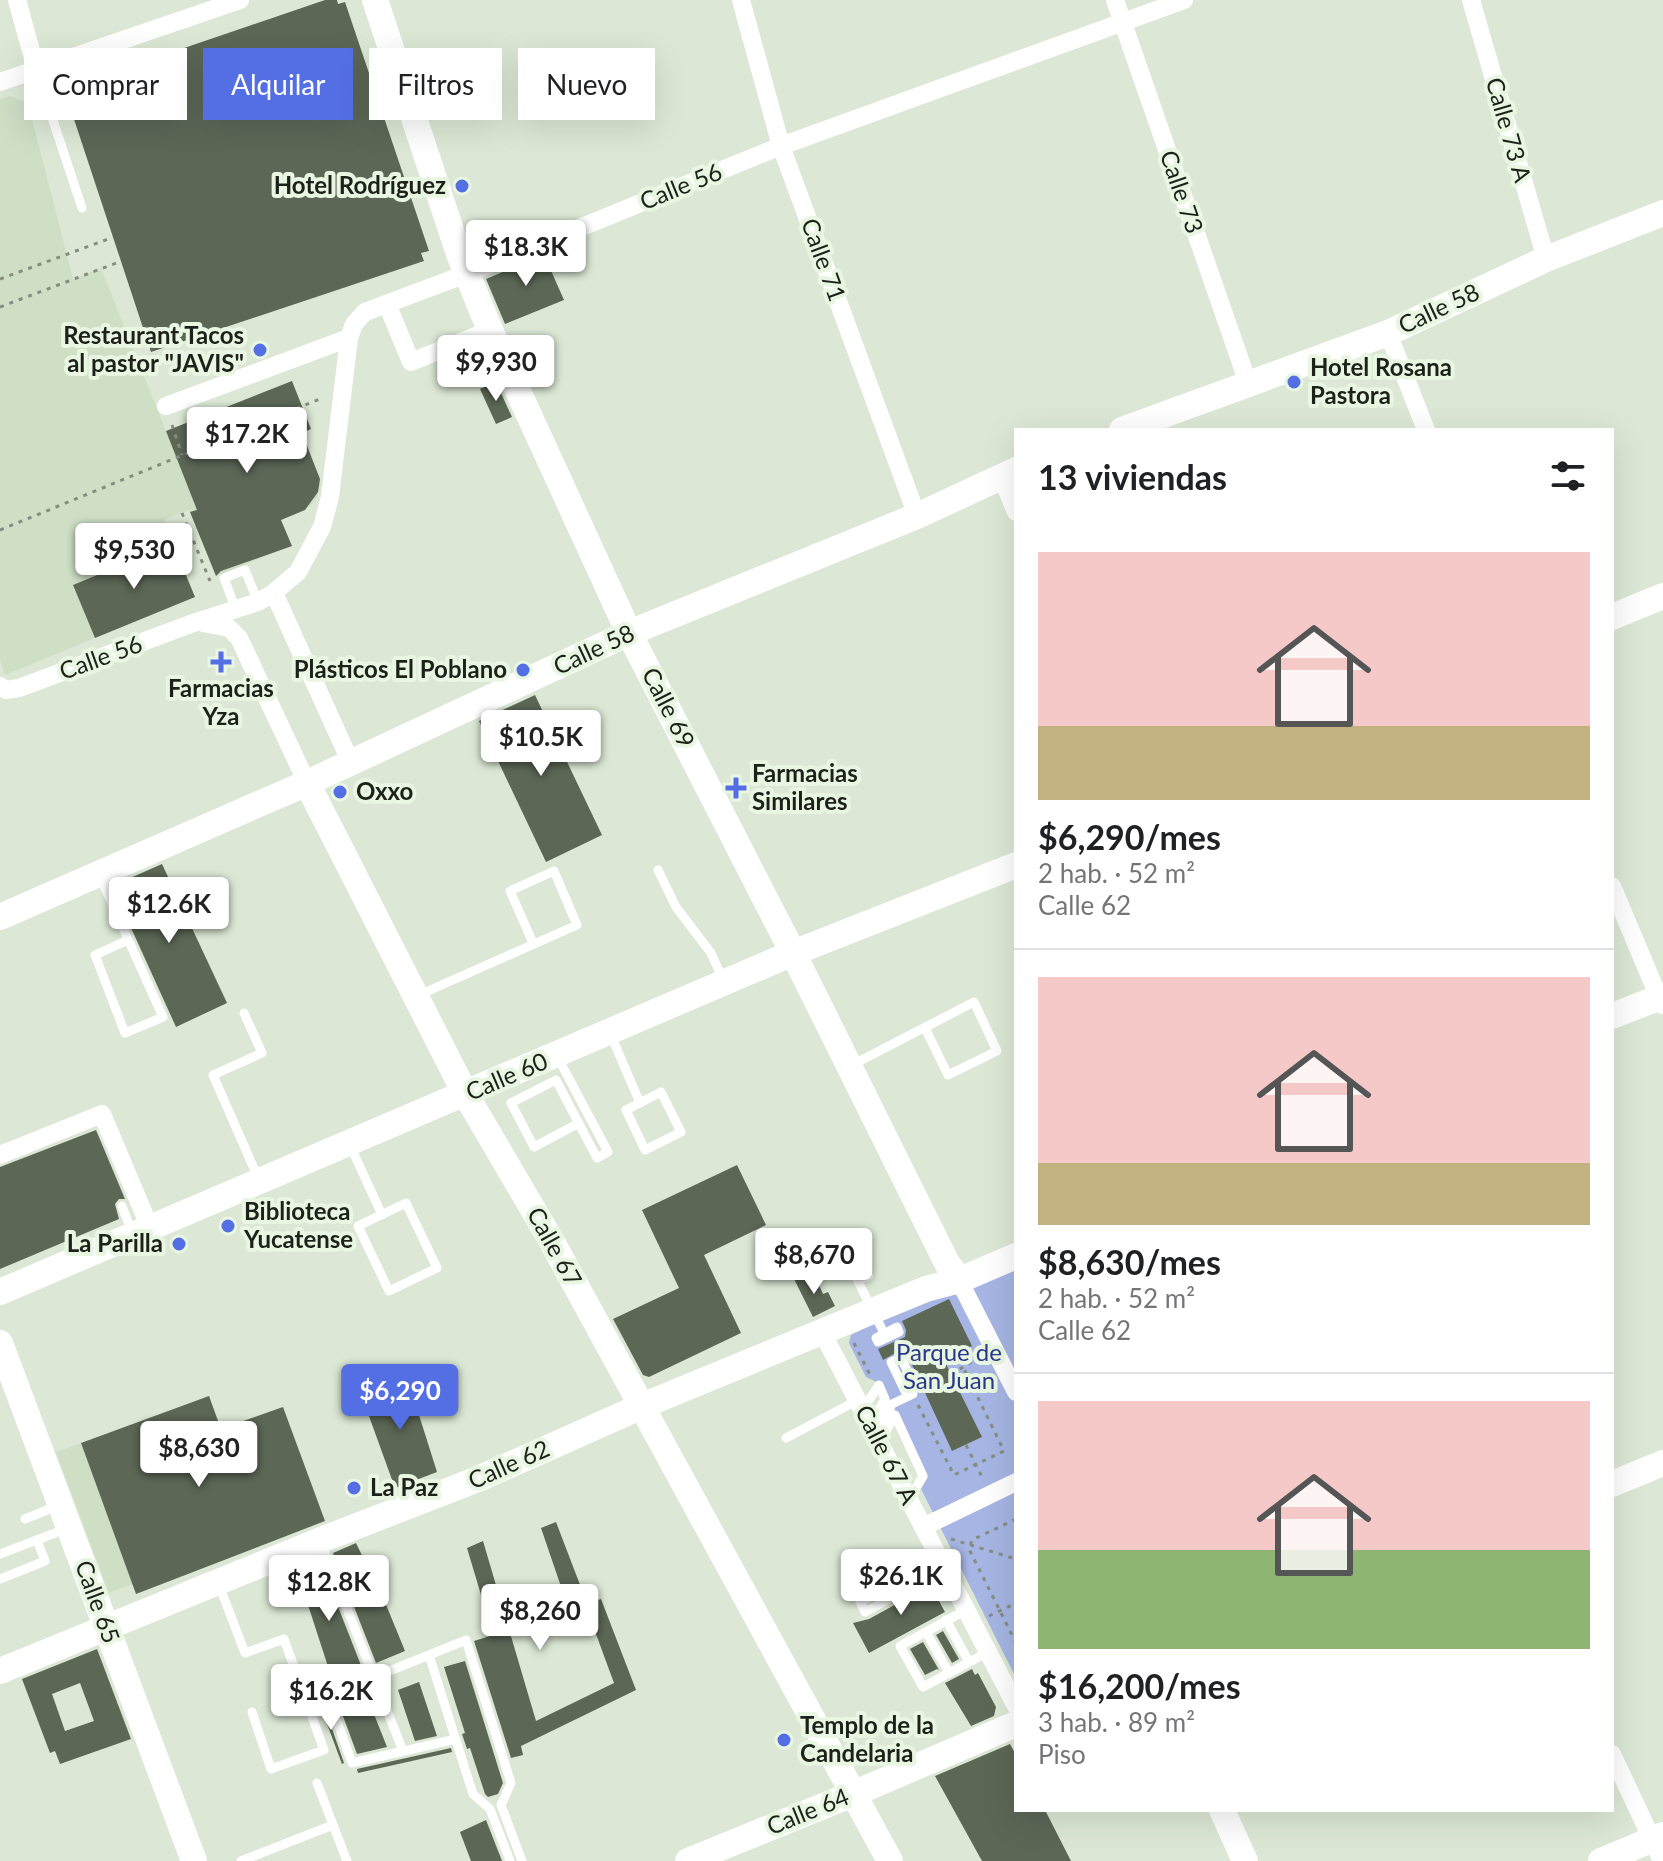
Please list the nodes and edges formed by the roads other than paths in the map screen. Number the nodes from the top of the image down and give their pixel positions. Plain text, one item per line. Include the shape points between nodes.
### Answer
1 (17, 0) edge
2 (240, 0) edge
3 (375, 0) edge
4 (741, 0) edge
5 (1115, 0) edge
6 (1184, 0) edge
7 (1471, 0) edge
8 (1121, 21) junction
9 (30, 48) edge
10 (98, 48) edge
11 (24, 73) edge
12 (0, 82) edge
13 (53, 120) edge
14 (781, 146) junction
15 (82, 208) dead end
16 (1663, 213) edge
17 (1546, 259) junction
18 (466, 274) junction
19 (387, 304) junction
20 (490, 330) junction
21 (1388, 333) junction
22 (349, 338) junction
23 (1248, 383) junction
24 (166, 406) road end
25 (1127, 428) edge
26 (1425, 428) edge
27 (1008, 473) edge
28 (1014, 502) edge
29 (917, 516) junction
30 (1663, 596) edge
31 (266, 597) junction
32 (236, 610) junction
33 (1614, 616) edge
34 (196, 622) junction
35 (629, 633) junction
36 (5, 690) edge
37 (351, 763) junction
38 (307, 783) junction
39 (1014, 866) edge
40 (658, 870) dead end
41 (99, 874) junction
42 (1614, 891) edge
43 (0, 917) edge
44 (128, 940) junction
45 (533, 943) junction
46 (793, 953) junction
47 (725, 983) junction
48 (416, 997) junction
49 (1661, 1000) edge
50 (244, 1013) dead end
51 (1614, 1015) edge
52 (925, 1028) junction
53 (610, 1033) junction
54 (557, 1056) junction
55 (849, 1067) junction
56 (466, 1095) junction
57 (640, 1103) junction
58 (579, 1123) junction
59 (349, 1143) junction
60 (0, 1155) edge
61 (259, 1180) junction
62 (122, 1206) dead end
63 (382, 1215) junction
64 (139, 1225) junction
65 (1014, 1257) edge
66 (858, 1281) junction
67 (963, 1286) junction
68 (0, 1292) edge
69 (879, 1323) junction
70 (822, 1332) junction
71 (0, 1343) edge
72 (1014, 1388) edge
73 (912, 1391) road end
74 (642, 1406) junction
75 (869, 1422) junction
76 (786, 1438) dead end
77 (1663, 1463) edge
78 (1014, 1483) edge
79 (1614, 1483) edge
80 (909, 1499) junction
81 (65, 1516) junction
82 (25, 1519) dead end
83 (932, 1523) junction
84 (37, 1540) junction
85 (320, 1540) junction
86 (0, 1554) edge
87 (948, 1555) junction
88 (0, 1579) edge
89 (901, 1580) junction
90 (218, 1582) junction
91 (966, 1610) junction
92 (946, 1620) junction
93 (106, 1628) junction
94 (926, 1632) junction
95 (988, 1652) junction
96 (429, 1655) junction
97 (969, 1662) junction
98 (0, 1671) edge
99 (949, 1673) junction
100 (374, 1677) junction
101 (1014, 1702) edge
102 (252, 1712) dead end
103 (1014, 1725) edge
104 (456, 1739) junction
105 (403, 1751) junction
106 (1614, 1758) edge
107 (317, 1783) dead end
108 (853, 1794) junction
109 (1223, 1812) edge
110 (333, 1825) junction
111 (1659, 1845) edge
112 (702, 1859) edge
113 (194, 1861) edge
114 (241, 1861) edge
115 (347, 1861) edge
116 (510, 1861) edge
117 (522, 1861) edge
118 (890, 1861) edge
119 (1245, 1861) edge
120 (1601, 1861) edge

1 - 9 street
2 - 10 street
3 - 18 main road, Calle 69
4 - 14 street, Calle 71
5 - 8 street, Calle 73
6 - 8 street, Calle 56
7 - 17 street, Calle 73 A
8 - 14 street, Calle 56
8 - 23 street, Calle 73
11 - 12 street
13 - 15 lane
14 - 18 street, Calle 56
14 - 29 street, Calle 71
16 - 17 main road, Calle 58
17 - 21 main road, Calle 58
18 - 19 street, Calle 56
18 - 20 main road, Calle 69
19 - 20 street via 411,362
19 - 22 street, Calle 56 via 359,316
20 - 35 main road, Calle 69
21 - 23 main road, Calle 58
21 - 26 street
22 - 24 street
22 - 31 street, Calle 56 via 322,527 305,562
23 - 25 main road, Calle 58
27 - 28 street
27 - 29 main road, Calle 58
29 - 35 main road, Calle 58
30 - 33 main road
31 - 32 street, Calle 56
31 - 32 lane via 245,570 224,578
31 - 37 street
32 - 34 street, Calle 56
34 - 36 street, Calle 56
34 - 38 street, Calle 67 via 229,628 239,638
35 - 37 main road, Calle 58
35 - 46 main road, Calle 69
37 - 38 main road, Calle 58
38 - 41 main road, Calle 58
38 - 48 main road, Calle 67
39 - 46 main road, Calle 60
40 - 47 lane
41 - 43 main road, Calle 58
41 - 44 lane
42 - 49 street
44 - 44 lane via 163,1017 125,1033 95,955
45 - 45 lane via 577,925 554,871 510,891
45 - 48 lane
46 - 47 main road, Calle 60
46 - 55 main road, Calle 69
47 - 53 main road, Calle 60
48 - 56 main road, Calle 67
49 - 51 main road
50 - 61 lane via 262,1053 213,1075
52 - 52 lane via 974,1002 997,1051 948,1075
52 - 55 lane
53 - 54 main road, Calle 60
53 - 57 lane
54 - 56 main road, Calle 60
54 - 58 lane via 608,1152 597,1158
55 - 67 main road, Calle 69
56 - 59 main road, Calle 60
56 - 74 main road, Calle 67
57 - 57 lane via 626,1110 645,1150 681,1132 661,1092
58 - 58 lane via 556,1080 511,1103 534,1147
59 - 61 main road, Calle 60
59 - 63 lane
60 - 64 street via 102,1114
61 - 64 main road, Calle 60
62 - 64 lane
63 - 63 lane via 358,1226 389,1291 437,1268 406,1203
64 - 68 main road, Calle 60
65 - 67 main road, Calle 62
66 - 66 lane via 841,1247 835,1235 850,1240 869,1276
66 - 69 lane
67 - 69 main road, Calle 62 via 940,1284
67 - 72 street, Calle 69
69 - 70 main road, Calle 62
70 - 74 main road, Calle 62
70 - 75 street, Calle 67 A
71 - 81 main road, Calle 65
73 - 75 lane
74 - 85 main road, Calle 62 via 478,1479
74 - 108 main road, Calle 67
75 - 76 lane
75 - 80 street, Calle 67 A
75 - 80 lane via 895,1415 923,1476
77 - 79 main road
78 - 83 street
80 - 83 street, Calle 67 A
81 - 82 lane
81 - 84 lane
81 - 93 main road, Calle 65
83 - 87 street, Calle 67 A
84 - 86 lane
84 - 88 lane via 45,1561
85 - 90 main road, Calle 62
85 - 100 lane
87 - 89 lane
87 - 91 street, Calle 67 A
89 - 89 lane via 860,1602 865,1612 907,1589
90 - 93 main road, Calle 62
90 - 102 lane via 245,1653 284,1639 324,1750 271,1769
91 - 92 lane
91 - 95 street, Calle 67 A
92 - 94 lane
92 - 97 lane
93 - 98 main road, Calle 62
93 - 113 main road, Calle 65
94 - 99 lane
94 - 99 lane via 900,1646 923,1687
95 - 97 lane
95 - 101 street, Calle 67 A
96 - 100 lane
96 - 104 lane
96 - 117 lane via 466,1640 511,1783 501,1805
97 - 99 lane
100 - 105 lane
100 - 105 lane via 328,1696 352,1763
103 - 108 main road, Calle 64
104 - 105 lane
104 - 116 lane via 473,1794 490,1809
106 - 111 street
107 - 110 lane
108 - 112 main road, Calle 64
108 - 118 main road, Calle 67
109 - 119 main road
110 - 114 lane
110 - 115 lane
111 - 120 main road

